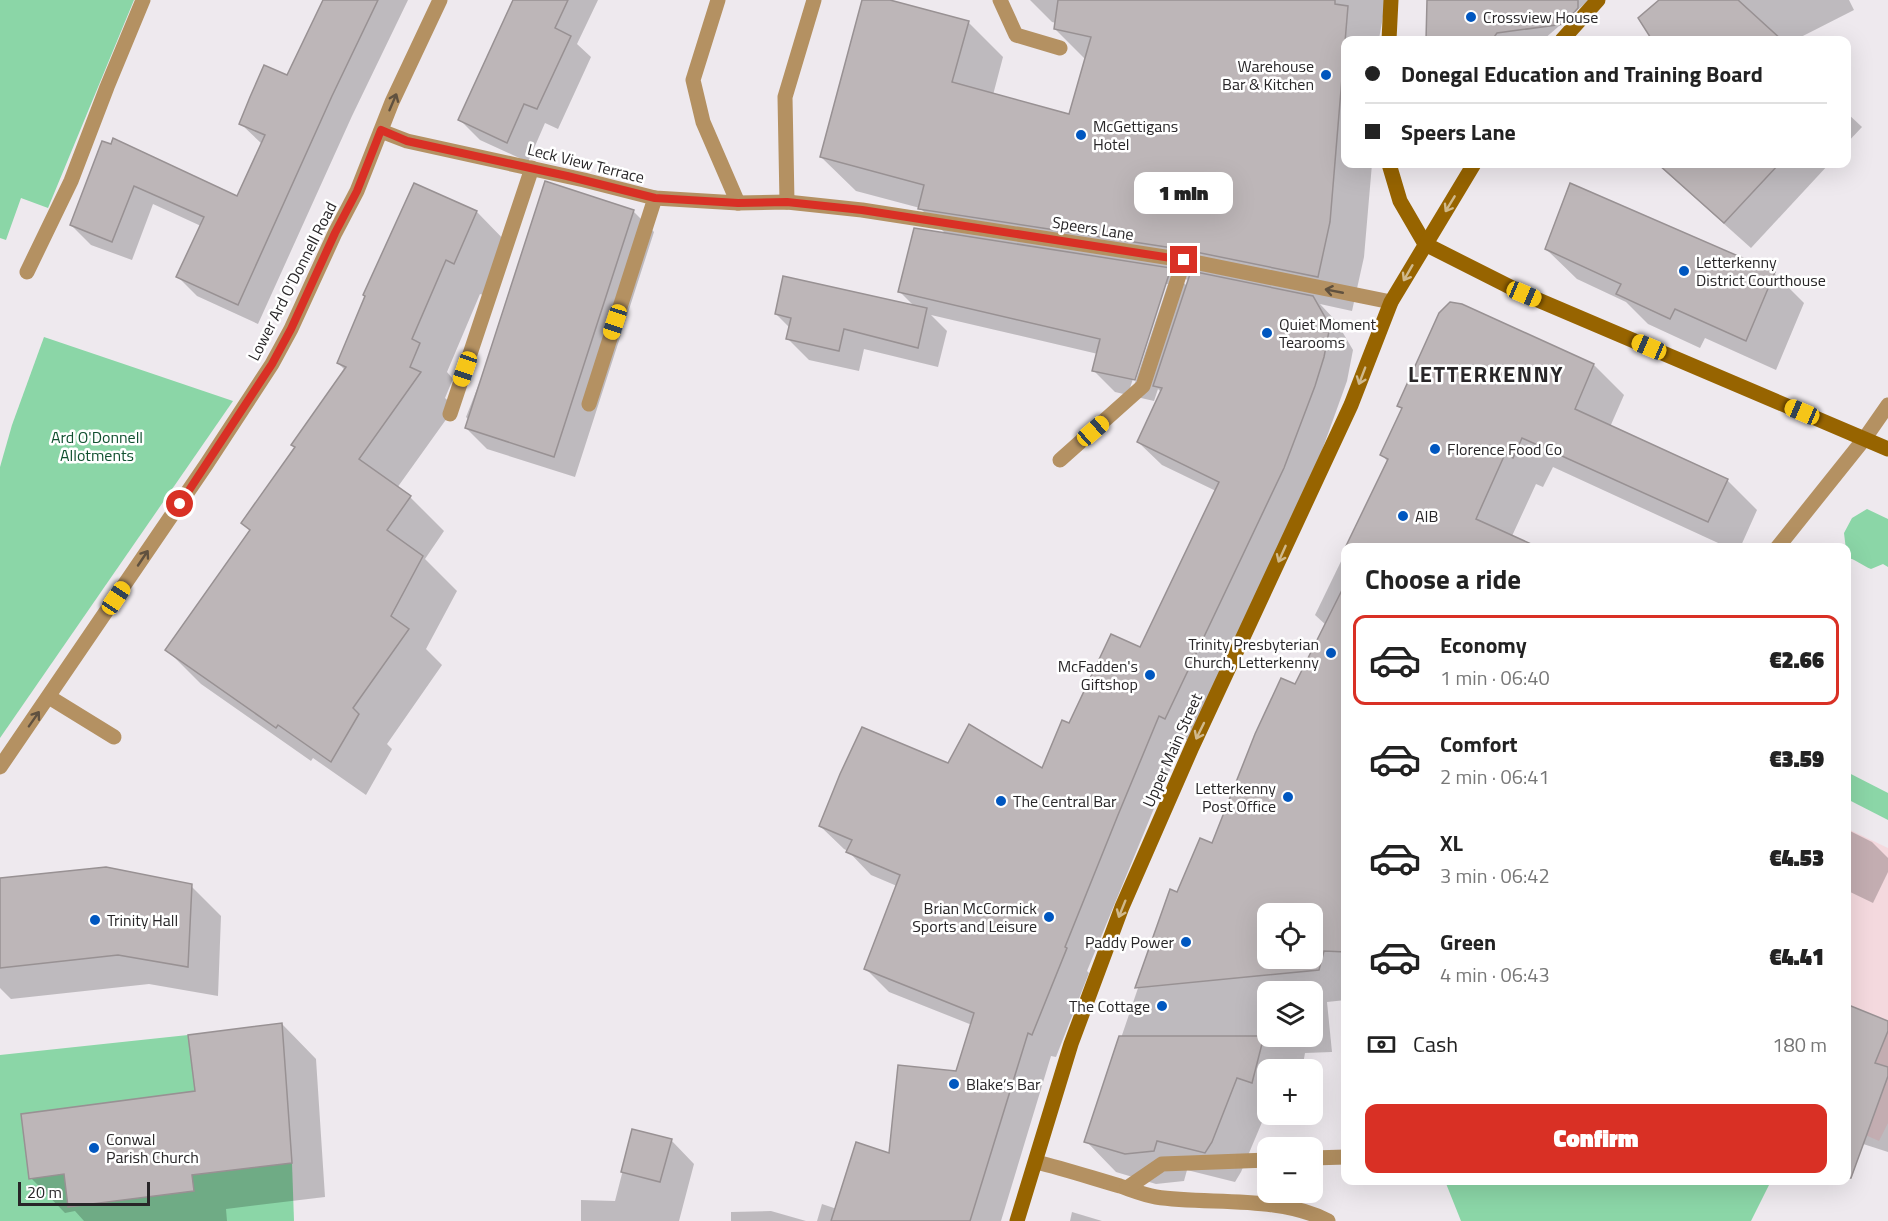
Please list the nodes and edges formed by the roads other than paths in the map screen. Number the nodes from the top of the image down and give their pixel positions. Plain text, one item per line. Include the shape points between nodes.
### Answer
1 (143, 0) edge
2 (440, 0) edge
3 (718, 0) edge
4 (814, 0) edge
5 (1000, 0) edge
6 (1391, 0) edge
7 (1598, 0) edge
8 (1389, 36) edge
9 (1566, 36) edge
10 (1059, 48) dead end
11 (381, 130) junction
12 (532, 168) junction
13 (1390, 168) edge
14 (1472, 168) edge
15 (655, 198) junction
16 (787, 202) junction
17 (738, 203) junction
18 (1425, 244) junction
19 (1184, 260) junction
20 (27, 272) dead end
21 (1391, 302) junction
22 (589, 404) dead end
23 (1888, 405) edge
24 (450, 414) dead end
25 (1864, 438) junction
26 (1888, 448) edge
27 (1059, 460) dead end
28 (1781, 543) edge
29 (49, 697) junction
30 (114, 737) dead end
31 (0, 767) edge
32 (1341, 1157) edge
33 (1323, 1158) edge
34 (1257, 1160) edge
35 (1036, 1162) junction
36 (1127, 1188) junction
37 (1017, 1221) edge
38 (1328, 1221) edge

1 - 20 street via 71,181
11 -> 2 street, Lower Ard O'Donnell Road
3 - 17 street via 693,80 703,122
4 - 16 street via 786,97
5 - 10 street via 1016,35
6 - 8 street
7 - 9 street
11 - 12 street, Leck View Terrace via 407,141
29 -> 11 street, Lower Ard O'Donnell Road via 272,364 357,191
12 - 15 street, Leck View Terrace
12 - 24 street
13 - 18 street via 1400,201
14 -> 18 street, Upper Main Street
15 - 17 street, Leck View Terrace
15 - 22 street
16 - 17 street, Leck View Terrace
16 - 19 street, Speers Lane
18 -> 21 street, Upper Main Street
18 - 25 street via 1524,294
21 -> 19 street, Speers Lane
19 - 27 street via 1143,386
21 -> 35 street, Upper Main Street via 1351,405 1122,907 1071,1044
23 - 25 street
25 - 26 street
25 - 28 street
29 - 30 street
31 -> 29 street, Lower Ard O'Donnell Road
32 - 33 street
34 - 36 street via 1162,1164
35 - 36 street
35 - 37 street, Upper Main Street
36 - 38 street via 1153,1197 1213,1199 1302,1211

